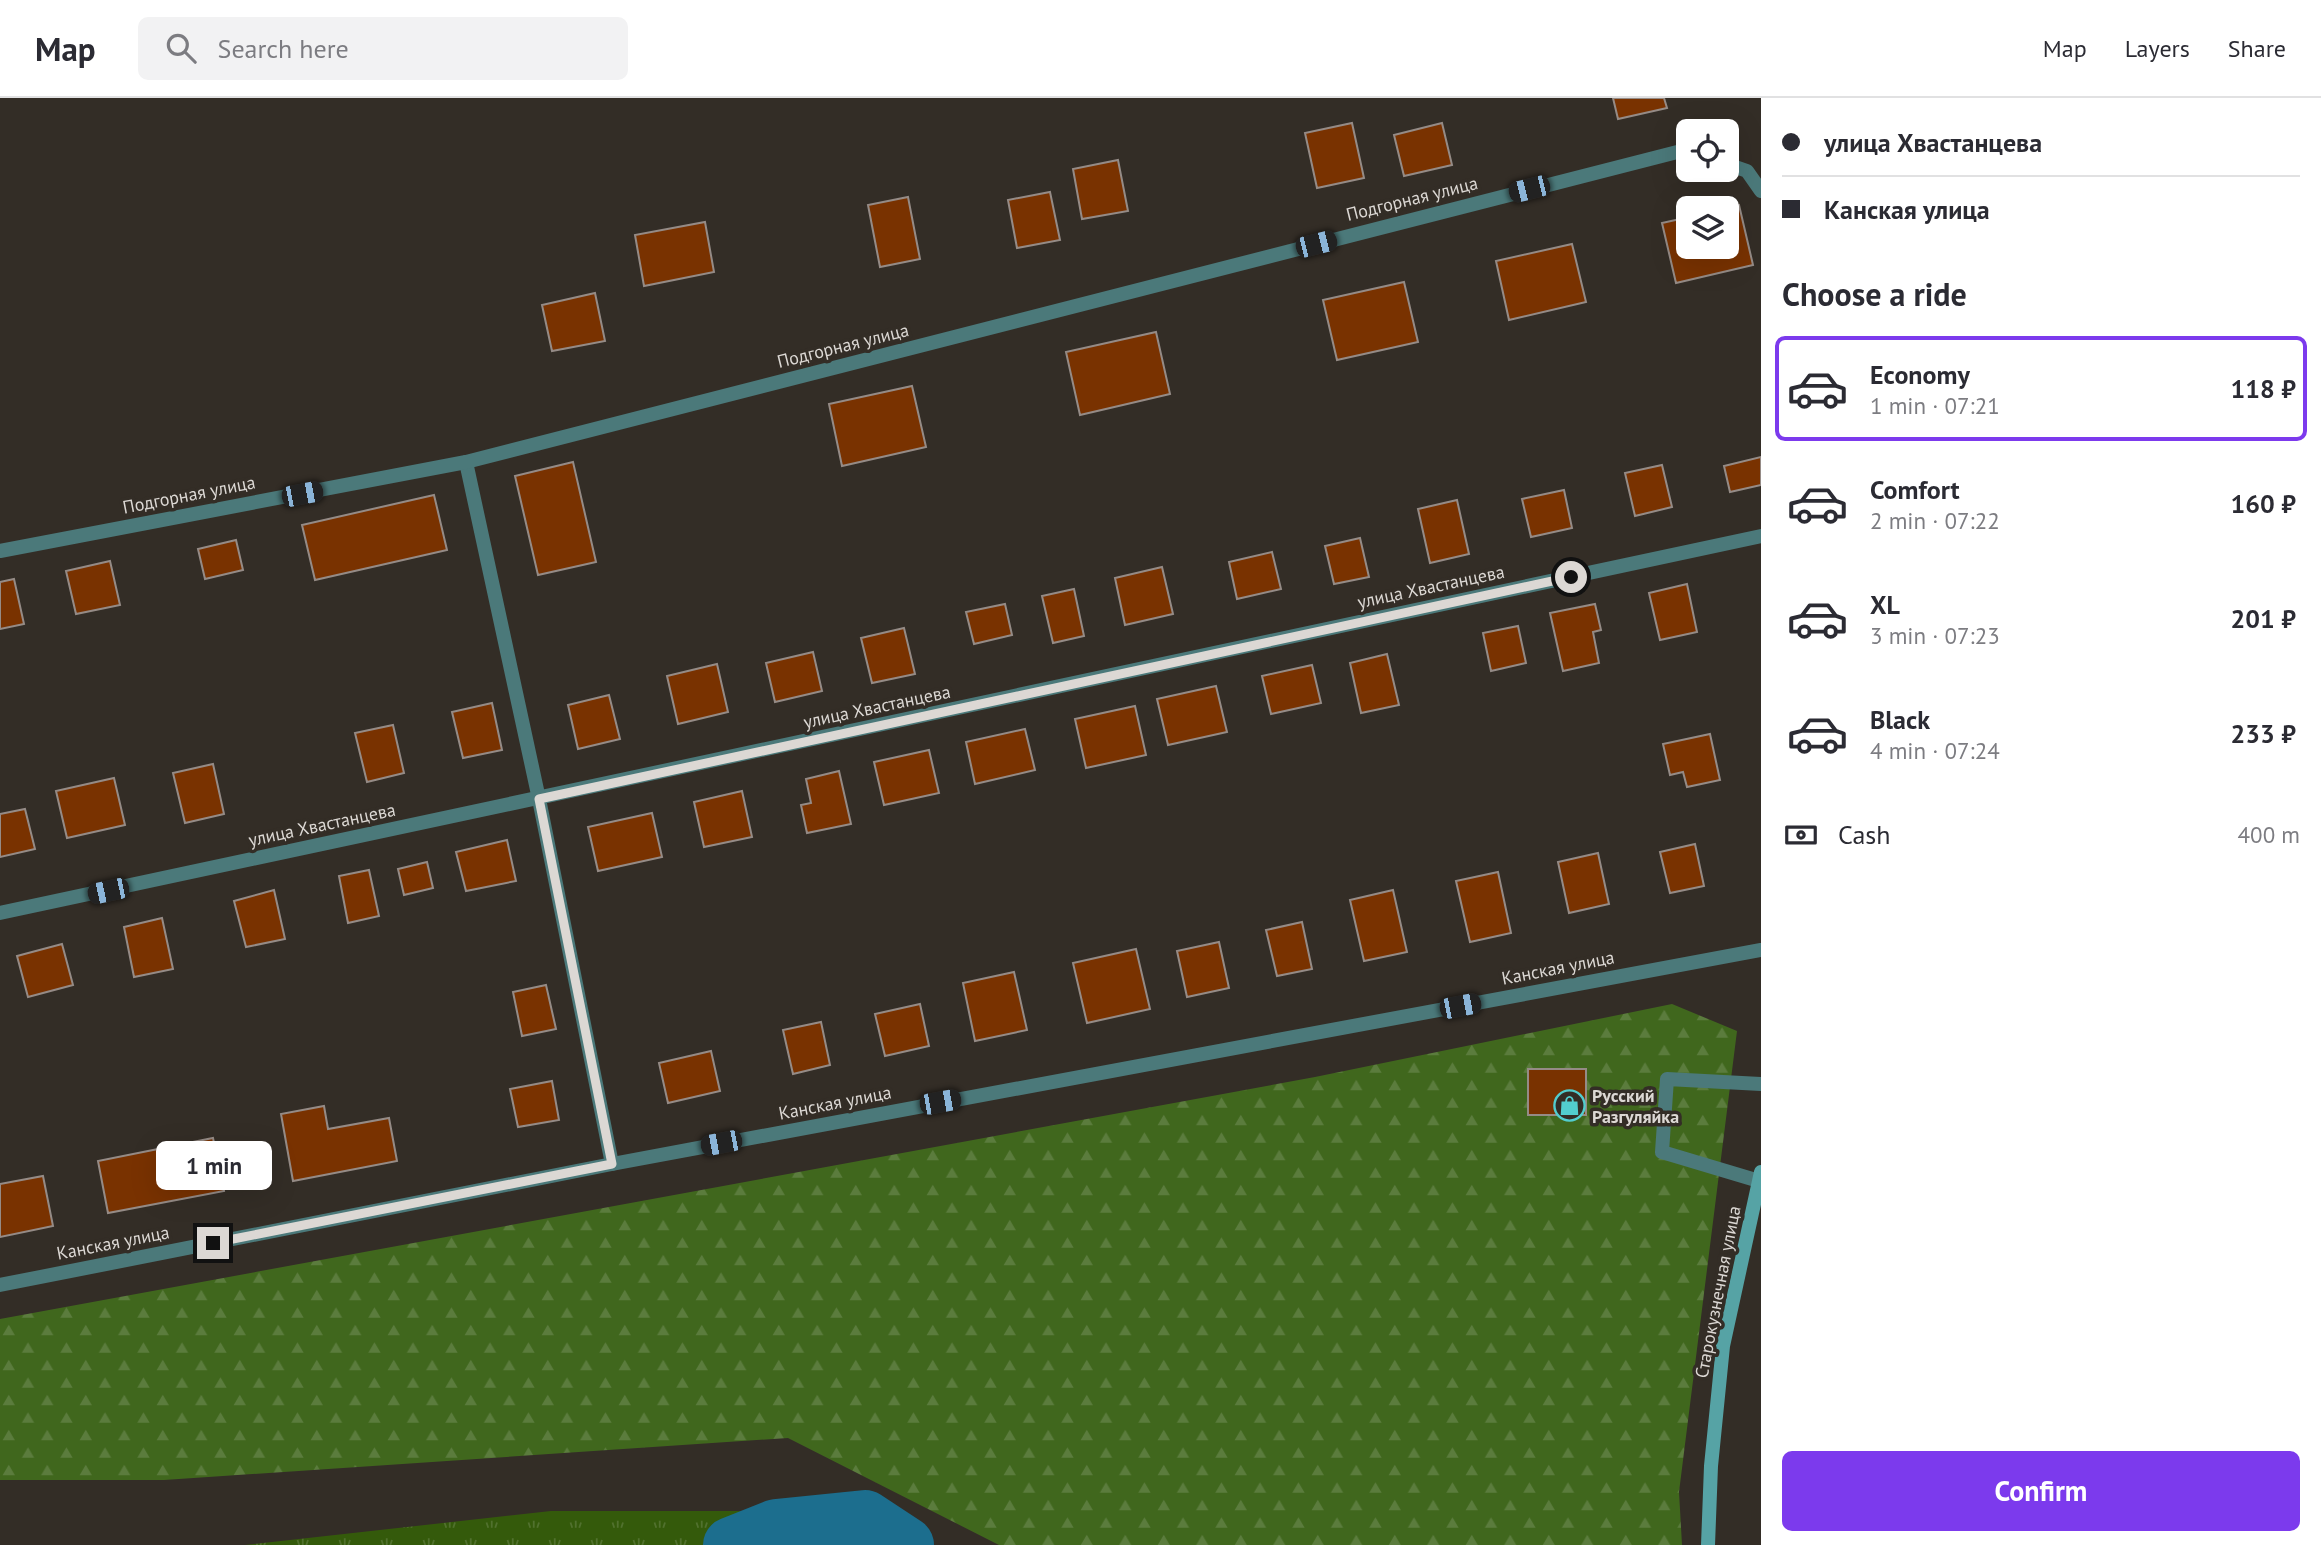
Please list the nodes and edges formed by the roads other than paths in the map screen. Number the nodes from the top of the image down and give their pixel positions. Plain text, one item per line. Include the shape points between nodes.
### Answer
1 (1676, 152) edge
2 (1739, 168) edge
3 (1761, 191) edge
4 (466, 462) junction
5 (1761, 536) edge
6 (0, 551) edge
7 (539, 799) junction
8 (0, 913) edge
9 (1761, 950) edge
10 (1761, 1084) edge
11 (612, 1164) junction
12 (1760, 1176) edge
13 (0, 1285) edge
14 (1708, 1545) edge

1 - 4 street, Подгорная улица
2 - 3 street via 1747,171
4 - 6 street, Подгорная улица
4 - 7 street
5 - 7 street, улица Хвастанцева
7 - 8 street, улица Хвастанцева
7 - 11 street
9 - 11 street, Канская улица
10 - 12 street via 1667,1079 1662,1152
11 - 13 street, Канская улица
12 - 14 main road, Старокузнечная улица via 1723,1346 1710,1466

